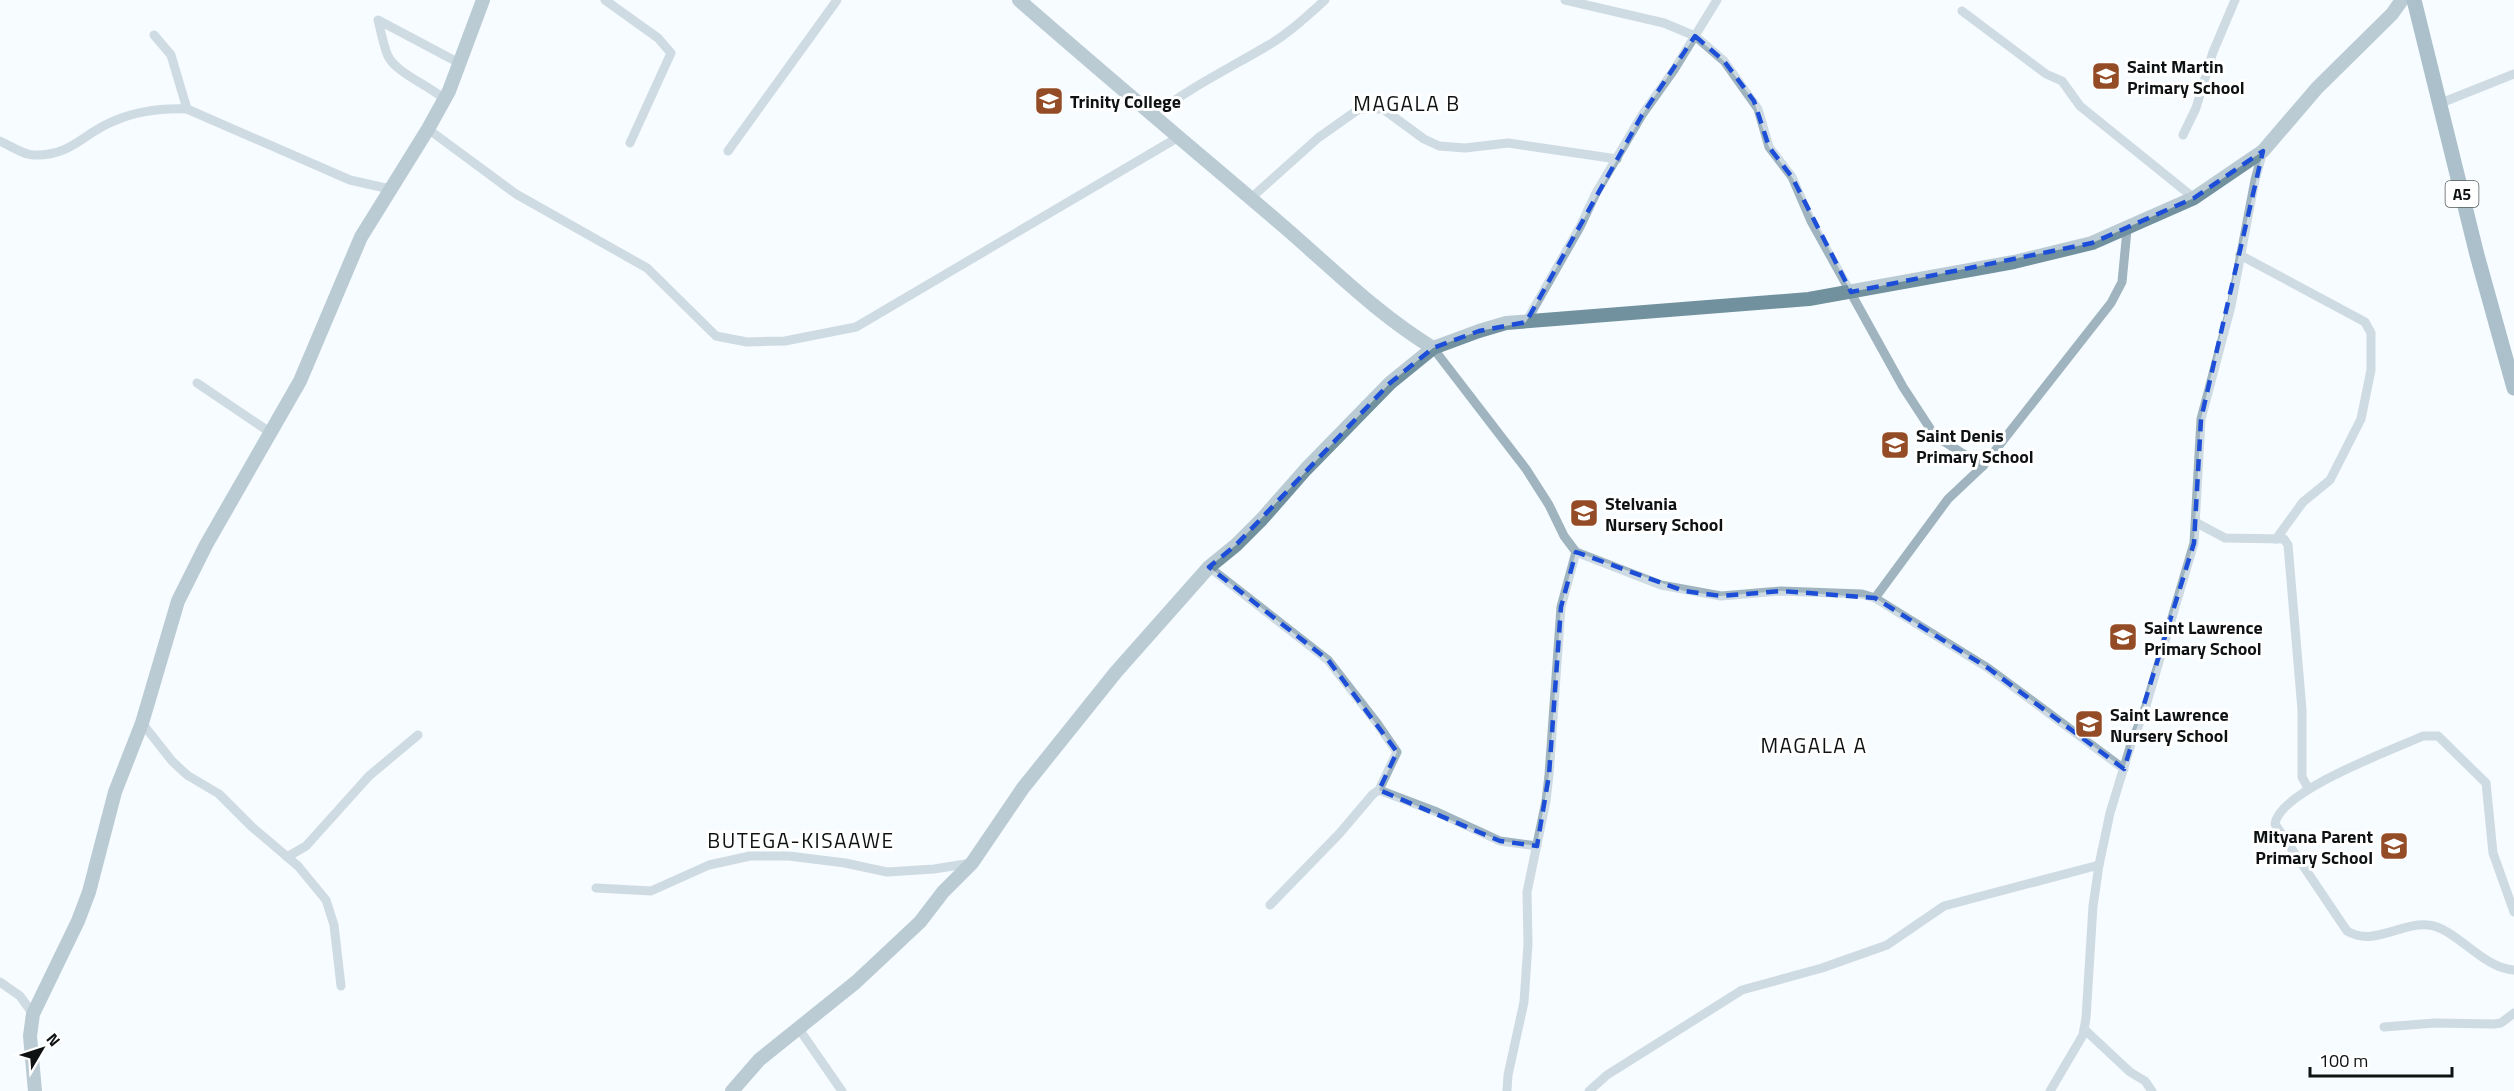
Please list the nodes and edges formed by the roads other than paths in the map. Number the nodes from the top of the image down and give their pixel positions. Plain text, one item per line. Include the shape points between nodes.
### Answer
1 (483, 0) edge
2 (605, 0) edge
3 (837, 0) edge
4 (1019, 0) edge
5 (1326, 0) edge
6 (1565, 0) edge
7 (1718, 0) edge
8 (2235, 0) edge
9 (2402, 0) edge
10 (2414, 0) edge
11 (1962, 11) dead end
12 (153, 34) dead end
13 (1695, 36) junction
14 (460, 64) junction
15 (2514, 74) edge
16 (444, 99) junction
17 (2441, 103) junction
18 (187, 109) junction
19 (1153, 116) junction
20 (428, 129) junction
21 (2183, 135) dead end
22 (1177, 138) junction
23 (0, 141) edge
24 (630, 143) dead end
25 (728, 151) dead end
26 (2263, 151) junction
27 (1617, 159) junction
28 (390, 189) junction
29 (1251, 198) junction
30 (2194, 198) junction
31 (2127, 230) junction
32 (2240, 255) junction
33 (1851, 292) junction
34 (1526, 322) junction
35 (1432, 348) junction
36 (197, 383) dead end
37 (2514, 388) edge
38 (271, 433) junction
39 (1983, 466) junction
40 (2197, 523) junction
41 (2276, 539) junction
42 (1576, 552) junction
43 (1209, 567) junction
44 (1875, 597) junction
45 (142, 723) junction
46 (418, 735) dead end
47 (2124, 769) junction
48 (2308, 788) junction
49 (1379, 790) junction
50 (1537, 846) junction
51 (287, 857) junction
52 (972, 862) junction
53 (2099, 865) junction
54 (596, 888) dead end
55 (1270, 906) dead end
56 (2514, 912) edge
57 (2514, 970) edge
58 (0, 982) edge
59 (341, 986) dead end
60 (2514, 1013) edge
61 (33, 1014) junction
62 (2384, 1027) dead end
63 (799, 1029) junction
64 (2084, 1029) junction
65 (35, 1091) edge
66 (732, 1091) edge
67 (842, 1091) edge
68 (1507, 1091) edge
69 (1589, 1091) edge
70 (2050, 1091) edge
71 (2152, 1091) edge

1 - 14 street
2 - 24 street via 658,38 671,53
3 - 25 street
4 - 19 street
5 - 19 street via 1272,43 1189,89
6 - 13 street via 1629,13
7 - 13 street
8 - 21 street
9 - 26 street
10 - 17 main road, A5
11 - 30 street via 2046,74 2057,78 2080,106
12 - 18 street via 171,55
13 - 27 street
13 - 33 street via 1724,61 1758,109 1769,147 1792,177 1811,221
14 - 16 street
14 - 16 street via 378,20 389,58
15 - 17 street
16 - 20 street
17 - 37 main road, A5
18 - 23 street via 161,108 113,121 57,154 32,155
18 - 28 street via 350,180
19 - 22 street
20 - 22 street via 516,194 647,268 716,336 747,342 784,341 856,327
20 - 28 street
22 - 29 street
26 - 30 street
26 - 32 street
27 - 29 street via 1508,143 1465,148 1439,146 1383,109 1359,109 1318,138
27 - 34 street
28 - 38 street via 361,237 310,359
29 - 35 street via 1377,309
30 - 31 street
31 - 33 street via 2014,262
31 - 39 street via 2122,282 2112,303
32 - 40 street via 2231,306 2201,419
32 - 41 street via 2365,322 2371,333 2371,370 2361,419 2330,480 2303,502
33 - 34 street via 1809,299
33 - 39 street via 1935,436
34 - 35 street via 1506,323
35 - 42 street via 1526,469
35 - 43 street via 1390,383 1262,519
36 - 38 street
38 - 45 street via 178,601
39 - 44 street via 1948,499
40 - 41 street via 2224,538
40 - 47 street via 2186,575
41 - 48 street via 2284,539 2289,551 2302,710 2302,777
42 - 44 street via 1661,585 1721,597 1781,591
42 - 50 street via 1561,607 1549,775
43 - 49 street via 1328,660 1377,723 1397,752
43 - 52 street via 1116,672 1023,788
44 - 47 street via 1988,668
45 - 51 street via 187,775 219,794
45 - 61 street via 116,792 89,892
46 - 51 street via 369,776 306,846
47 - 53 street
48 - 56 street via 2423,736 2438,736 2486,783 2493,853
48 - 57 street via 2276,816 2275,824 2347,931 2357,937 2370,936 2427,924 2440,928 2506,970
49 - 50 street via 1500,841
49 - 55 street
50 - 68 street via 1527,892 1524,1002
51 - 59 street via 331,909
52 - 54 street via 887,872 789,855 750,856 709,865 651,891
52 - 63 street via 894,947
53 - 64 street
53 - 69 street via 1944,906 1887,945 1742,990 1607,1075
58 - 61 street via 20,996
60 - 62 street via 2494,1024
61 - 65 street via 30,1036
63 - 66 street via 759,1060
63 - 67 street
64 - 70 street
64 - 71 street

